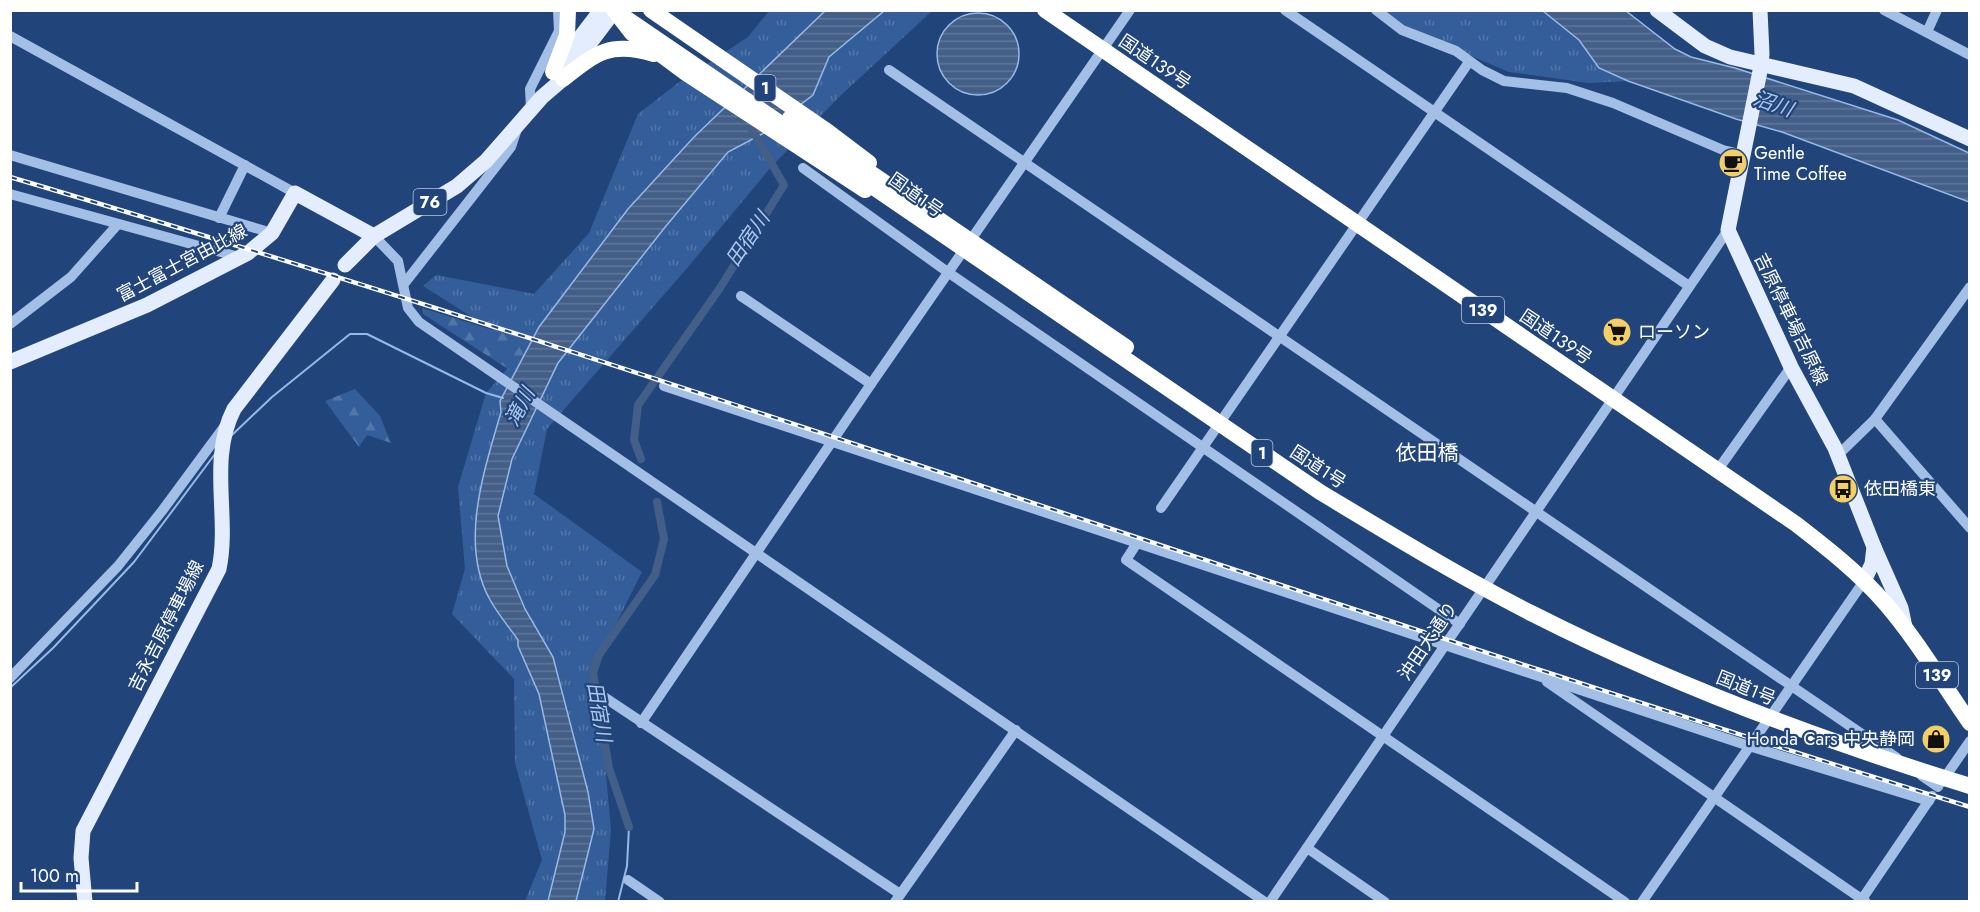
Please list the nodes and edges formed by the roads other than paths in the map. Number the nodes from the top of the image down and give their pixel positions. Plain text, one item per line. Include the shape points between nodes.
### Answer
1 (558, 10) edge
2 (568, 10) edge
3 (601, 10) edge
4 (615, 10) edge
5 (634, 10) edge
6 (651, 10) edge
7 (666, 10) edge
8 (1045, 10) edge
9 (1130, 10) edge
10 (1286, 10) edge
11 (1376, 10) edge
12 (1657, 10) edge
13 (1760, 10) edge
14 (1884, 10) edge
15 (1937, 10) edge
16 (682, 31) junction
17 (1927, 32) junction
18 (10, 36) edge
19 (1103, 50) junction
20 (1970, 55) edge
21 (664, 57) junction
22 (1469, 62) junction
23 (1760, 69) junction
24 (889, 70) dead end
25 (558, 75) junction
26 (537, 102) junction
27 (1435, 112) junction
28 (521, 121) junction
29 (1970, 139) edge
30 (1744, 154) junction
31 (10, 155) edge
32 (1026, 161) junction
33 (245, 165) junction
34 (803, 168) dead end
35 (457, 186) junction
36 (295, 193) junction
37 (10, 194) edge
38 (468, 202) junction
39 (219, 218) junction
40 (1358, 223) junction
41 (118, 224) junction
42 (1728, 230) junction
43 (272, 233) junction
44 (374, 236) junction
45 (958, 240) junction
46 (239, 257) junction
47 (345, 264) dead end
48 (949, 273) junction
49 (333, 280) dead end
50 (404, 284) junction
51 (1689, 286) junction
52 (1970, 287) edge
53 (741, 296) dead end
54 (10, 324) edge
55 (1281, 335) junction
56 (10, 362) edge
57 (1791, 367) junction
58 (871, 384) junction
59 (664, 386) dead end
60 (1613, 398) junction
61 (1875, 419) junction
62 (227, 423) junction
63 (833, 442) junction
64 (1203, 447) junction
65 (1838, 455) junction
66 (1717, 471) junction
67 (1161, 508) dead end
68 (1537, 511) junction
69 (1970, 528) edge
70 (1137, 543) junction
71 (1874, 547) junction
72 (757, 555) junction
73 (1864, 580) junction
74 (1460, 624) junction
75 (1905, 627) junction
76 (1445, 646) junction
77 (1537, 675) junction
78 (10, 678) edge
79 (1791, 684) junction
80 (604, 697) dead end
81 (641, 723) junction
82 (1970, 723) edge
83 (1016, 730) junction
84 (1383, 736) junction
85 (1970, 741) edge
86 (1749, 746) junction
87 (1970, 775) edge
88 (1970, 786) edge
89 (1938, 787) junction
90 (1714, 797) junction
91 (1929, 801) junction
92 (1307, 848) junction
93 (628, 880) dead end
94 (898, 898) edge
95 (1862, 900) edge
96 (85, 902) edge
97 (660, 902) edge
98 (1265, 902) edge
99 (1270, 902) edge
100 (1385, 902) edge
101 (1625, 902) edge
102 (1642, 902) edge

1 - 26 street via 559,31 530,89
2 - 25 highway
3 - 25 main road, 76
4 - 21 highway, 1 via 632,33
4 - 25 main road, 76
4 - 45 highway, 国道1号 / 1, bridge
5 - 45 highway, 国道1号 / 1, bridge
6 - 16 highway, 1
7 - 16 highway, 1
8 - 19 highway, 国道139号 / 139
9 - 19 street
10 - 27 street
11 - 22 street via 1402,30 1456,51
12 - 23 main road via 1705,46
13 - 23 main road
14 - 17 street
15 - 17 street
16 - 45 highway, 1, bridge via 824,129
17 - 20 street
18 - 33 street
19 - 32 street
19 - 40 highway, 国道139号 / 139
21 - 25 highway, 1 via 617,47
21 - 45 highway, 1, bridge via 806,154
22 - 27 street
22 - 30 street via 1504,81 1567,88 1613,103 1723,150
23 - 29 main road via 1854,86
23 - 30 main road
24 - 32 street
25 - 26 main road, 76
26 - 28 main road, 76
27 - 40 street
27 - 51 street
28 - 35 main road, 76 via 486,161
28 - 38 street via 511,147
30 - 42 main road
31 - 39 street
32 - 48 street
32 - 55 street
33 - 36 street
33 - 39 street
34 - 48 street
35 - 38 street
35 - 44 main road, 76
36 - 43 main road, 富士富士宮由比線
36 - 44 main road
37 - 41 street
38 - 50 street
39 - 43 street
40 - 55 street
40 - 60 highway, 国道139号 / 139
41 - 46 street
41 - 54 street via 71,277
42 - 51 street, 沖田大通り
42 - 57 main road, 吉原停車場吉原線
43 - 46 main road, 富士富士宮由比線 via 258,247
44 - 47 main road
44 - 50 street via 398,261
45 - 87 highway, 国道1号 / 1, bridge via 1354,501 1506,588 1725,689 1903,755
45 - 88 highway, 国道1号 / 1, bridge via 1320,492 1484,588 1653,671 1774,721
46 - 56 main road, 富士富士宮由比線 via 147,305
48 - 58 street
48 - 64 street
49 - 62 main road, 吉永吉原停車場線
50 - 72 street via 408,308 419,322
51 - 60 street, 沖田大通り
52 - 61 street
53 - 58 street
55 - 64 street
55 - 68 street
57 - 65 main road, 吉原停車場吉原線
57 - 66 street
58 - 63 street
59 - 63 street
60 - 66 highway, 国道139号 / 139
60 - 68 street, 沖田大通り
61 - 65 street
61 - 69 street
62 - 78 street via 118,566
62 - 96 main road, 吉永吉原停車場線 via 220,460 219,569 83,831
63 - 70 street
63 - 72 street
64 - 67 street
64 - 74 street
65 - 71 main road, 吉原停車場吉原線
66 - 73 highway, 国道139号 / 139 via 1796,524
68 - 74 street, 沖田大通り
68 - 79 street
70 - 76 street
70 - 84 street via 1126,560
71 - 73 main road via 1872,564
71 - 75 main road, 吉原停車場吉原線 via 1901,608
72 - 81 street
72 - 83 street
73 - 75 highway, 国道139号 / 139
73 - 79 street
74 - 76 street, 沖田大通り
75 - 82 highway, 国道139号 / 139
76 - 77 street
76 - 84 street, 沖田大通り
77 - 86 street
77 - 90 street
79 - 86 street
79 - 89 street
80 - 81 street
81 - 94 street
83 - 94 street
83 - 98 street
84 - 92 street, 沖田大通り
84 - 101 street
85 - 89 street
86 - 90 street
86 - 91 street
89 - 91 street
90 - 95 street
90 - 102 street
91 - 95 street
92 - 99 street, 沖田大通り
92 - 100 street
93 - 97 street

